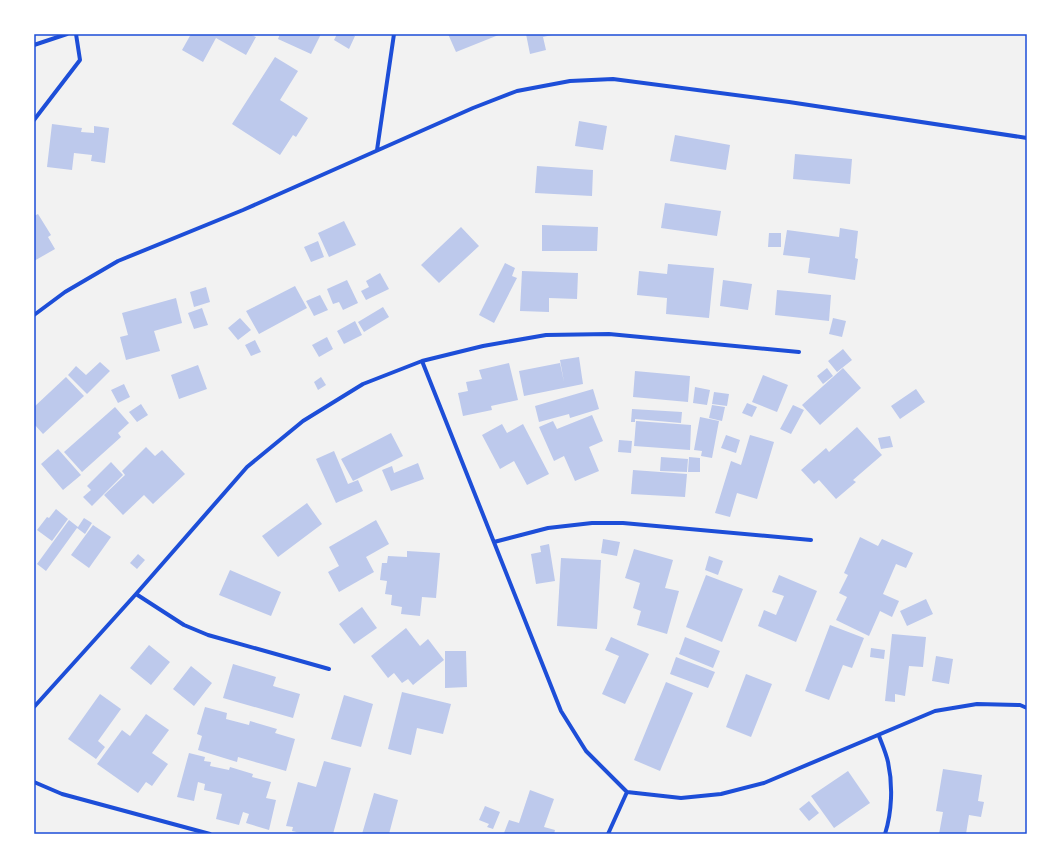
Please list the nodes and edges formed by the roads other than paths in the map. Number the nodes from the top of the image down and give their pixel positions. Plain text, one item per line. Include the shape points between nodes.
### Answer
1 (67, 34) edge
2 (76, 34) edge
3 (394, 34) edge
4 (34, 46) edge
5 (34, 120) edge
6 (1027, 138) edge
7 (377, 150) junction
8 (34, 315) edge
9 (800, 352) dead end
10 (422, 361) junction
11 (811, 540) dead end
12 (494, 542) junction
13 (136, 594) junction
14 (329, 669) dead end
15 (34, 707) edge
16 (1027, 708) edge
17 (879, 736) junction
18 (34, 782) edge
19 (627, 792) junction
20 (210, 834) edge
21 (608, 834) edge
22 (885, 834) edge

1 - 4 street
2 - 5 street via 80,60
3 - 7 street
6 - 7 street via 789,102 613,79 570,81 517,91
7 - 8 street via 243,210 118,261 65,292
9 - 10 street via 609,334 546,335 483,346
10 - 12 street
10 - 13 street via 363,384 303,421 247,467
11 - 12 street via 623,523 592,523 548,528
12 - 19 street via 561,711 586,750
13 - 14 street via 184,625 208,635
13 - 15 street
16 - 17 street via 1020,705 977,704 935,711
17 - 19 street via 764,783 721,794 681,798
17 - 22 street via 891,778 891,802
18 - 20 street via 62,794
19 - 21 street

